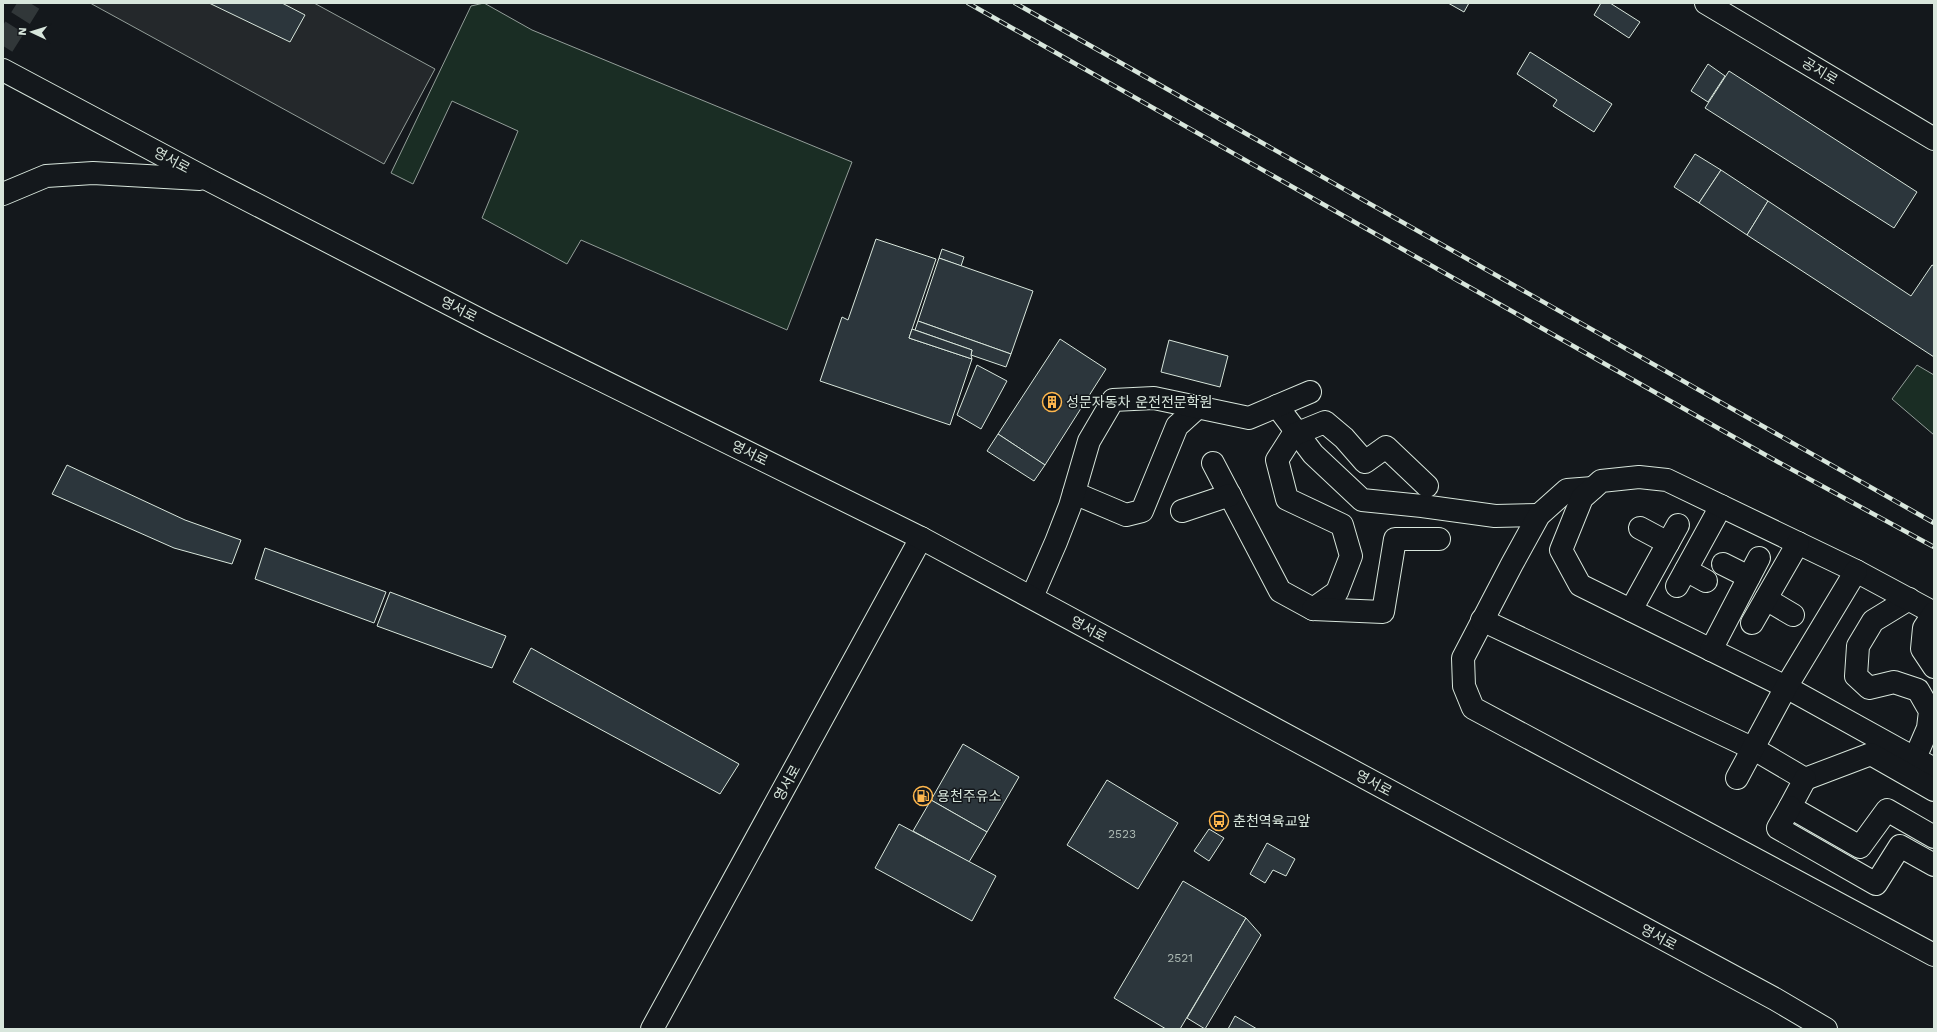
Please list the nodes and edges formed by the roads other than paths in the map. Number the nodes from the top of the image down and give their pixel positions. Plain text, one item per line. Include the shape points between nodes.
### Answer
1 (1706, 3) edge
2 (3, 70) edge
3 (1934, 139) edge
4 (207, 179) junction
5 (3, 194) edge
6 (1310, 392) dead end
7 (1277, 406) junction
8 (1198, 408) junction
9 (1298, 433) junction
10 (1213, 462) dead end
11 (1427, 486) dead end
12 (1593, 488) junction
13 (1074, 493) junction
14 (1230, 495) junction
15 (1722, 506) junction
16 (1182, 511) dead end
17 (1539, 515) junction
18 (1640, 528) dead end
19 (921, 538) junction
20 (1439, 539) dead end
21 (1798, 543) junction
22 (1723, 564) dead end
23 (1856, 571) junction
24 (1706, 581) dead end
25 (1032, 598) junction
26 (1766, 599) junction
27 (1909, 599) junction
28 (1313, 609) junction
29 (1631, 610) junction
30 (1934, 613) edge
31 (1793, 615) dead end
32 (1482, 620) junction
33 (1752, 623) dead end
34 (1712, 650) junction
35 (1934, 667) edge
36 (1786, 687) junction
37 (1754, 749) junction
38 (1915, 758) junction
39 (1934, 769) edge
40 (1737, 778) dead end
41 (1805, 779) junction
42 (1934, 790) edge
43 (1790, 807) junction
44 (1934, 837) edge
45 (1934, 865) edge
46 (1934, 956) edge
47 (652, 1029) edge
48 (1826, 1029) edge

1 - 3 main road, 공지로
2 - 4 main road, 영서로
4 - 5 main road via 93,173 46,176
4 - 19 main road, 영서로 via 490,325
6 - 7 main road
7 - 8 main road via 1249,418
7 - 9 main road
8 - 13 main road via 1154,398 1113,400 1089,441
8 - 13 main road via 1178,426 1142,511 1126,515
9 - 11 main road via 1325,422 1344,438 1365,462 1386,447
9 - 17 main road via 1313,454 1362,500 1495,516
9 - 28 main road via 1293,435 1277,460 1287,499 1342,526 1351,556 1337,592
10 - 14 main road
12 - 15 main road via 1601,481 1616,479 1638,477 1667,480
12 - 17 main road via 1567,490
12 - 29 main road via 1582,498 1561,550 1580,585
13 - 25 main road
14 - 16 main road
14 - 28 main road via 1280,591
15 - 21 main road
15 - 24 main road via 1681,578
17 - 32 main road
18 - 29 main road via 1673,534
19 - 25 main road, 영서로
19 - 47 main road, 영서로
20 - 28 main road via 1395,539 1383,612
21 - 23 main road
21 - 26 main road
22 - 34 main road via 1754,567
23 - 27 main road
23 - 36 main road
25 - 48 main road, 영서로 via 1775,999
26 - 31 main road
26 - 33 main road
27 - 30 main road
27 - 38 main road via 1873,621 1858,646 1856,676 1869,688 1894,682 1918,690 1930,711 1928,728
29 - 34 main road
30 - 35 main road via 1924,628 1922,649
32 - 37 main road
32 - 46 main road via 1463,658 1464,686 1473,708
34 - 36 main road
36 - 37 main road
36 - 38 main road
37 - 40 main road
37 - 41 main road
38 - 39 main road
41 - 42 main road via 1871,754
41 - 43 main road
43 - 44 main road via 1860,847 1886,810
43 - 45 main road via 1778,828 1876,884 1900,846

